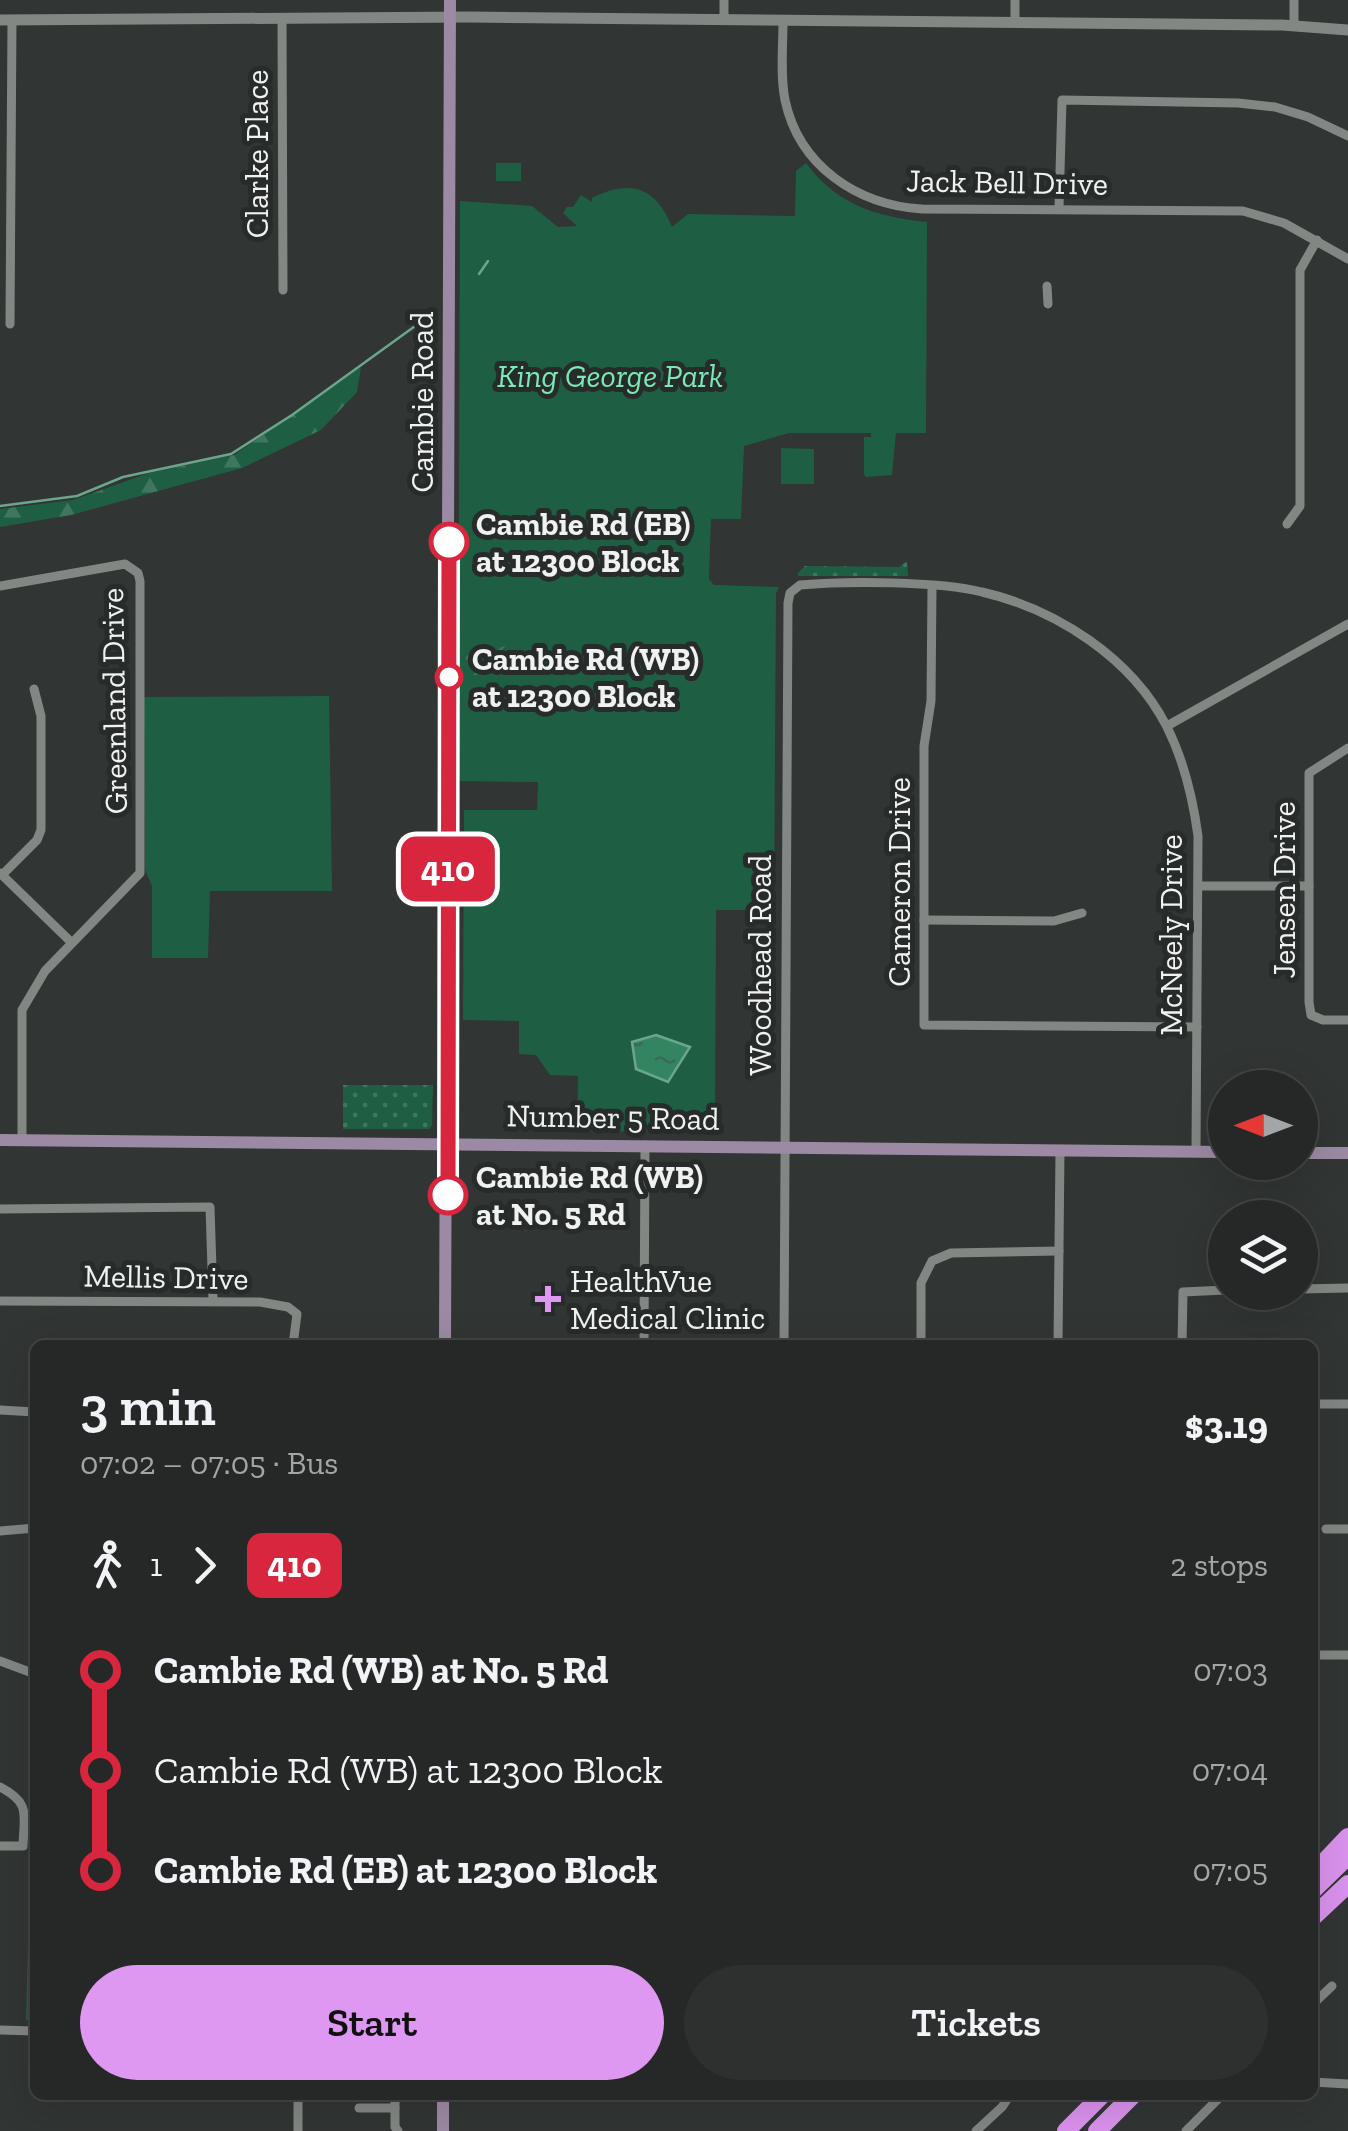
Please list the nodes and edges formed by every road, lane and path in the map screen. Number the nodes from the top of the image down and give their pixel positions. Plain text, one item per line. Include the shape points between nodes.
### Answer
1 (450, 0) edge
2 (724, 0) edge
3 (1015, 0) edge
4 (1294, 0) edge
5 (282, 18) junction
6 (451, 18) junction
7 (6, 20) edge
8 (724, 20) junction
9 (783, 22) junction
10 (1015, 22) junction
11 (1294, 26) junction
12 (1348, 30) edge
13 (1348, 136) edge
14 (1059, 208) junction
15 (1317, 240) junction
16 (1348, 259) edge
17 (1048, 286) dead end
18 (283, 290) dead end
19 (1048, 304) dead end
20 (10, 324) dead end
21 (1288, 524) dead end
22 (0, 586) edge
23 (932, 587) junction
24 (795, 588) joint
25 (1348, 624) edge
26 (34, 689) dead end
27 (1166, 726) junction
28 (1348, 748) edge
29 (1, 874) edge
30 (1199, 886) junction
31 (1309, 886) junction
32 (1082, 913) dead end
33 (924, 920) junction
34 (71, 942) junction
35 (1348, 1020) edge
36 (1197, 1027) junction
37 (0, 1140) edge
38 (22, 1140) junction
39 (448, 1142) junction
40 (645, 1146) junction
41 (785, 1146) junction
42 (1060, 1150) junction
43 (1196, 1152) junction
44 (1208, 1152) edge
45 (1318, 1152) edge
46 (1348, 1153) edge
47 (0, 1209) edge
48 (1059, 1250) junction
49 (1348, 1288) edge
50 (1318, 1289) edge
51 (1208, 1291) edge
52 (213, 1300) junction
53 (0, 1301) edge
54 (294, 1340) edge
55 (446, 1340) edge
56 (644, 1340) edge
57 (784, 1340) edge
58 (921, 1340) edge
59 (1058, 1340) edge
60 (1182, 1340) edge
61 (1318, 1404) edge
62 (1348, 1404) edge
63 (0, 1410) edge
64 (30, 1412) edge
65 (30, 1528) edge
66 (1326, 1529) dead end
67 (1348, 1529) edge
68 (0, 1531) edge
69 (1318, 1655) edge
70 (1348, 1655) edge
71 (0, 1660) edge
72 (30, 1672) edge
73 (0, 1787) edge
74 (1348, 1838) edge
75 (0, 1846) edge
76 (1348, 1856) edge
77 (1318, 1869) edge
78 (1318, 1884) edge
79 (1348, 1887) edge
80 (1318, 1914) edge
81 (1332, 1986) dead end
82 (1318, 1999) edge
83 (0, 2030) edge
84 (30, 2031) edge
85 (1318, 2082) edge
86 (1348, 2084) edge
87 (298, 2100) edge
88 (395, 2100) edge
89 (442, 2100) edge
90 (1007, 2100) edge
91 (1097, 2100) edge
92 (1128, 2100) edge
93 (1217, 2100) edge
94 (360, 2108) dead end
95 (395, 2108) junction
96 (298, 2131) edge
97 (398, 2131) edge
98 (443, 2131) edge
99 (976, 2131) edge
100 (1066, 2131) edge
101 (1097, 2131) edge
102 (1186, 2131) edge

1 - 6 main road, Cambie Road
2 - 8 street
3 - 10 street
4 - 11 street
5 - 6 street
5 - 7 street
5 - 18 street, Clarke Place
6 - 8 street
6 - 39 main road, Cambie Road
7 - 20 street
8 - 9 street
9 - 10 street
9 - 14 street, Jack Bell Drive via 783,82 792,122 834,178 864,197 904,208
10 - 11 street
11 - 12 street
13 - 14 street via 1275,107 1062,100
14 - 15 street, Jack Bell Drive via 1243,211
15 - 16 street, Jack Bell Drive
15 - 21 street via 1300,270 1300,506
17 - 19 street
22 - 34 street, Greenland Drive via 124,564 140,582 140,874
23 - 24 street, McNeely Drive
23 - 27 street, McNeely Drive via 981,591 1063,621 1114,661
23 - 33 street, Cameron Drive
24 - 41 street, Woodhead Road via 788,618
25 - 27 street
26 - 29 street via 41,716 42,830
27 - 30 street, McNeely Drive via 1194,800
28 - 31 street, Jensen Drive via 1308,772
29 - 34 street
30 - 31 street
30 - 36 street, McNeely Drive
31 - 35 street, Jensen Drive via 1311,1014
32 - 33 street via 1054,922
33 - 36 street, Cameron Drive via 924,1024
34 - 38 street, Greenland Drive via 22,1010
36 - 43 street, McNeely Drive
37 - 38 main road, Number 5 Road
38 - 39 main road, Number 5 Road
39 - 40 main road, Number 5 Road
39 - 55 main road, Cambie Road
40 - 41 main road, Number 5 Road
40 - 56 street
41 - 42 main road, Number 5 Road
41 - 57 street, Woodhead Road
42 - 43 main road, Number 5 Road
42 - 48 street
43 - 44 main road, Number 5 Road
45 - 46 main road
47 - 52 street via 210,1207
48 - 58 street via 950,1253 932,1261 922,1283
48 - 59 street
49 - 50 street
51 - 60 street via 1183,1292
52 - 53 street, Mellis Drive
52 - 54 street, Mellis Drive via 293,1310
61 - 62 street
63 - 64 street
65 - 68 street
66 - 67 street
69 - 70 street
71 - 72 street
73 - 75 street via 24,1804 24,1815 23,1846
74 - 77 highway
76 - 78 highway
79 - 80 highway
81 - 82 street
83 - 84 street
85 - 86 street
87 - 96 street
88 - 95 street
89 - 98 main road
90 - 99 street
91 - 100 highway
92 - 101 highway
93 - 102 street
94 - 95 street
95 - 97 street

